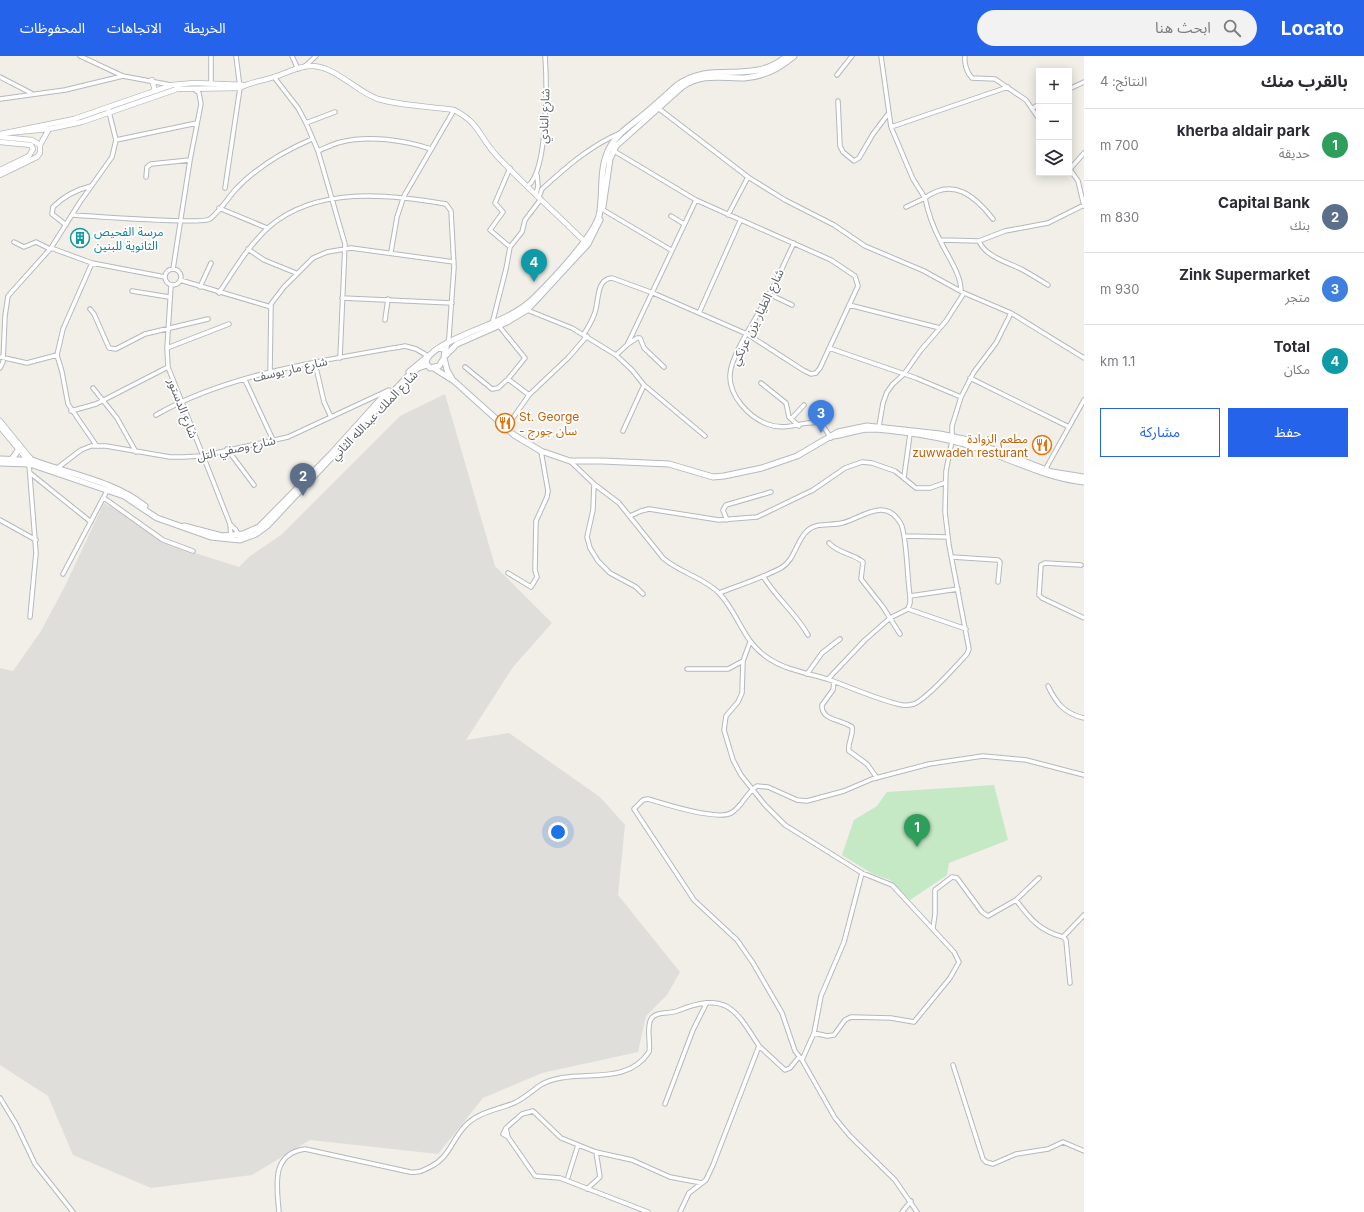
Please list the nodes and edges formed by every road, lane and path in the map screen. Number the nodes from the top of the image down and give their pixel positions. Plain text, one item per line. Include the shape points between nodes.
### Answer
1 (80, 56) edge
2 (211, 56) edge
3 (236, 56) edge
4 (292, 56) edge
5 (316, 56) edge
6 (545, 56) edge
7 (787, 56) edge
8 (794, 56) edge
9 (852, 56) edge
10 (881, 56) edge
11 (965, 56) edge
12 (304, 66) junction
13 (298, 69) junction
14 (837, 75) dead end
15 (123, 76) junction
16 (0, 77) edge
17 (274, 78) junction
18 (152, 80) junction
19 (1084, 82) edge
20 (211, 84) junction
21 (172, 85) junction
22 (241, 86) junction
23 (192, 88) junction
24 (1008, 88) junction
25 (1072, 88) edge
26 (177, 89) junction
27 (155, 91) junction
28 (32, 93) junction
29 (0, 99) edge
30 (838, 101) dead end
31 (1036, 106) edge
32 (658, 108) junction
33 (1033, 108) junction
34 (108, 110) junction
35 (454, 110) junction
36 (335, 112) dead end
37 (888, 114) junction
38 (1036, 114) edge
39 (197, 123) junction
40 (306, 123) junction
41 (891, 127) junction
42 (49, 128) junction
43 (623, 132) junction
44 (7, 133) junction
45 (0, 134) edge
46 (0, 137) edge
47 (312, 139) junction
48 (116, 140) junction
49 (604, 140) junction
50 (0, 142) edge
51 (40, 145) junction
52 (612, 148) junction
53 (431, 149) junction
54 (318, 151) junction
55 (1084, 153) edge
56 (190, 160) junction
57 (1072, 166) edge
58 (510, 168) junction
59 (0, 170) edge
60 (1072, 173) edge
61 (0, 175) edge
62 (537, 175) junction
63 (748, 177) junction
64 (146, 178) dead end
65 (91, 186) junction
66 (528, 186) junction
67 (225, 188) dead end
68 (404, 196) junction
69 (539, 196) junction
70 (925, 198) junction
71 (332, 199) junction
72 (696, 200) junction
73 (1084, 206) edge
74 (906, 207) dead end
75 (219, 208) junction
76 (602, 209) junction
77 (73, 215) junction
78 (728, 215) junction
79 (671, 216) dead end
80 (993, 219) dead end
81 (181, 221) junction
82 (740, 221) junction
83 (684, 224) junction
84 (66, 225) junction
85 (267, 228) junction
86 (940, 240) junction
87 (979, 241) junction
88 (14, 242) dead end
89 (586, 243) junction
90 (794, 243) junction
91 (510, 247) junction
92 (51, 248) junction
93 (345, 248) junction
94 (248, 249) junction
95 (671, 250) junction
96 (391, 252) junction
97 (454, 262) junction
98 (92, 263) junction
99 (211, 263) dead end
100 (174, 269) junction
101 (296, 273) junction
102 (165, 277) junction
103 (180, 280) junction
104 (171, 285) junction
105 (1048, 285) dead end
106 (200, 287) junction
107 (132, 291) dead end
108 (963, 292) junction
109 (219, 293) junction
110 (653, 293) junction
111 (769, 294) junction
112 (169, 297) junction
113 (342, 298) junction
114 (388, 299) junction
115 (452, 303) junction
116 (792, 305) dead end
117 (849, 305) junction
118 (271, 307) junction
119 (90, 309) dead end
120 (527, 310) junction
121 (699, 313) junction
122 (1011, 313) junction
123 (208, 319) dead end
124 (385, 320) dead end
125 (230, 324) dead end
126 (492, 324) junction
127 (499, 326) junction
128 (168, 328) junction
129 (940, 328) junction
130 (747, 334) junction
131 (585, 335) junction
132 (448, 342) junction
133 (627, 345) junction
134 (167, 348) junction
135 (439, 348) junction
136 (829, 348) junction
137 (57, 355) junction
138 (445, 355) junction
139 (616, 355) junction
140 (427, 356) junction
141 (2, 357) edge
142 (340, 358) junction
143 (1084, 358) edge
144 (315, 363) junction
145 (427, 366) junction
146 (168, 367) junction
147 (465, 367) dead end
148 (664, 367) dead end
149 (0, 368) edge
150 (435, 369) junction
151 (270, 372) junction
152 (904, 374) junction
153 (970, 378) junction
154 (508, 379) junction
155 (245, 380) junction
156 (454, 381) junction
157 (760, 383) dead end
158 (644, 385) junction
159 (93, 388) dead end
160 (389, 390) junction
161 (529, 395) junction
162 (961, 397) junction
163 (366, 400) junction
164 (1084, 400) edge
165 (103, 401) junction
166 (180, 401) junction
167 (804, 405) dead end
168 (372, 409) junction
169 (71, 411) junction
170 (156, 415) dead end
171 (331, 417) junction
172 (791, 418) junction
173 (0, 421) edge
174 (799, 426) junction
175 (879, 426) junction
176 (0, 427) edge
177 (1070, 427) junction
178 (506, 428) junction
179 (623, 431) dead end
180 (910, 434) junction
181 (705, 436) dead end
182 (833, 437) junction
183 (952, 439) junction
184 (273, 440) junction
185 (96, 445) junction
186 (18, 449) junction
187 (227, 449) junction
188 (541, 451) junction
189 (136, 452) junction
190 (202, 456) junction
191 (0, 459) edge
192 (12, 459) junction
193 (28, 461) junction
194 (570, 461) junction
195 (0, 463) edge
196 (56, 469) junction
197 (1045, 470) junction
198 (30, 473) junction
199 (904, 477) junction
200 (1084, 477) edge
201 (1084, 482) edge
202 (944, 483) junction
203 (594, 484) junction
204 (254, 485) dead end
205 (108, 489) junction
206 (771, 492) dead end
207 (104, 498) junction
208 (630, 516) junction
209 (0, 520) edge
210 (727, 520) junction
211 (91, 522) junction
212 (230, 524) junction
213 (904, 536) junction
214 (239, 537) junction
215 (948, 537) junction
216 (231, 538) junction
217 (36, 540) junction
218 (829, 543) dead end
219 (193, 551) dead end
220 (952, 557) junction
221 (1081, 565) dead end
222 (508, 573) dead end
223 (63, 574) dead end
224 (763, 576) junction
225 (998, 582) dead end
226 (958, 589) junction
227 (719, 593) junction
228 (643, 594) dead end
229 (910, 596) junction
230 (908, 609) junction
231 (30, 617) dead end
232 (890, 618) junction
233 (1084, 618) edge
234 (966, 629) junction
235 (900, 634) dead end
236 (808, 635) dead end
237 (840, 639) dead end
238 (750, 642) junction
239 (743, 661) junction
240 (687, 669) dead end
241 (807, 674) junction
242 (828, 680) junction
243 (834, 682) junction
244 (1048, 686) dead end
245 (1084, 718) edge
246 (1084, 775) edge
247 (877, 778) junction
248 (753, 789) junction
249 (862, 873) junction
250 (1039, 878) dead end
251 (1016, 900) junction
252 (1084, 915) edge
253 (933, 928) junction
254 (1063, 937) junction
255 (1070, 983) dead end
256 (706, 1004) junction
257 (814, 1033) junction
258 (759, 1046) junction
259 (801, 1058) junction
260 (953, 1065) dead end
261 (0, 1098) edge
262 (666, 1104) dead end
263 (578, 1145) junction
264 (1084, 1151) edge
265 (596, 1152) junction
266 (568, 1177) dead end
267 (702, 1183) junction
268 (587, 1189) junction
269 (911, 1201) junction
270 (73, 1212) edge
271 (279, 1212) edge
272 (648, 1212) edge
273 (680, 1212) edge
274 (902, 1212) edge
275 (918, 1212) edge

1 - 15 street
2 - 20 street
3 - 22 street
4 - 13 street
5 - 12 street
6 - 62 street, شارع النادي via 544,141
7 - 43 main road via 755,72 707,72 686,79
8 - 32 main road via 781,66 761,75 744,78 705,76 694,80
9 - 14 street
10 - 37 street
11 - 24 street via 965,63 972,78 993,78
12 - 13 street
12 - 35 street via 329,71 377,99
13 - 17 street
15 - 18 street
15 - 28 street via 65,90
16 - 28 street
17 - 22 street
17 - 40 street via 298,108
18 - 21 street
18 - 27 street
19 - 25 street
20 - 21 street
20 - 22 street
21 - 26 street
21 - 27 street
22 - 23 street
22 - 67 street
23 - 26 street
23 - 39 street via 199,93 201,101
24 - 33 street
24 - 41 street
26 - 34 street
27 - 34 street
28 - 29 street
30 - 37 street via 840,146 854,161 859,158
31 - 33 street
32 - 52 main road
32 - 63 street
33 - 38 street
34 - 42 street via 82,122
34 - 44 street
34 - 48 street
35 - 53 street
35 - 58 street via 475,124 496,154
36 - 40 street
37 - 41 street
39 - 48 street
39 - 56 street
40 - 47 street
41 - 70 street via 913,179
42 - 44 street
42 - 51 street
43 - 49 street
43 - 52 main road
44 - 45 street
46 - 51 street via 32,140
47 - 54 street
47 - 75 street via 268,162 240,185
48 - 65 street via 112,157
49 - 52 street via 608,141
49 - 69 street via 553,180
50 - 59 street via 27,144 33,149 29,156
51 - 61 street via 37,157
52 - 72 street
52 - 76 main road via 606,160
53 - 54 street via 389,140 358,140 341,142
53 - 68 street
54 - 71 street
55 - 57 street
56 - 64 street via 151,164 147,167
56 - 81 street
58 - 66 street
58 - 91 street via 495,203 503,212 490,230
60 - 73 street via 1078,181
62 - 66 street, شارع النادي
62 - 69 street, شارع النادي
63 - 78 street
63 - 108 street via 785,200 834,225 865,246 924,271
65 - 77 street
65 - 84 street via 64,197 53,207 52,214
66 - 69 street
68 - 71 street
68 - 96 street via 397,217
68 - 97 street via 449,206
69 - 89 street
69 - 91 street via 525,220 522,232
70 - 74 street
70 - 80 street via 939,190 959,190 976,201
70 - 86 street
71 - 85 street via 293,212
71 - 93 street
72 - 78 street
72 - 83 street
73 - 87 street via 1048,223 1006,231
75 - 81 street via 208,220
75 - 85 street
76 - 89 main road
76 - 95 street
77 - 81 street
77 - 84 street
78 - 82 street
79 - 83 street
81 - 100 street
82 - 90 street
82 - 121 street
83 - 95 street
84 - 92 street
85 - 94 street
86 - 87 street
86 - 108 street
87 - 105 street via 982,247 997,258 1024,270
88 - 92 street via 24,247 36,242
89 - 120 main road
89 - 126 main road, شارع الملك عبدالله الثاني via 523,307
90 - 111 street, شارع الطيار يزن عرنكي
90 - 117 street via 831,260 855,276 858,286
91 - 126 street
92 - 98 street
92 - 141 street via 8,296
93 - 96 street
93 - 101 street via 320,254
93 - 113 street
94 - 101 street via 264,260
94 - 109 street
95 - 110 street
96 - 97 street
97 - 115 street
98 - 102 street
98 - 137 street via 64,329
99 - 106 street
100 - 102 street via 167,271
100 - 103 street via 180,273
101 - 118 street via 276,296
102 - 104 street
103 - 104 street
103 - 106 street
104 - 112 street, شارع الدستور
106 - 109 street
107 - 112 street
108 - 122 street
108 - 129 street
109 - 118 street
110 - 121 street
110 - 131 street via 607,279 600,289 595,313
110 - 133 street
111 - 116 street
111 - 130 street, شارع الطيار يزن عرنكي
112 - 128 street, شارع الدستور
113 - 114 street
113 - 142 street
114 - 115 street
114 - 124 street
115 - 132 street
117 - 129 street
117 - 136 street
118 - 151 street
119 - 128 street via 111,350 146,334
120 - 127 main road
120 - 131 street via 558,321
121 - 130 street
122 - 143 street
122 - 153 street via 996,343
123 - 128 street
125 - 134 street
126 - 132 main road, شارع الملك عبدالله الثاني
127 - 138 main road via 457,344
127 - 154 street via 525,358
128 - 134 street, شارع الدستور
129 - 152 street
130 - 136 street via 811,374 818,371
130 - 174 street, شارع الطيار يزن عرنكي via 733,361 730,374 735,394 746,409 766,424 782,427
131 - 139 street
131 - 161 street via 569,357
132 - 135 main road, شارع الملك عبدالله الثاني
132 - 138 street
133 - 139 street
133 - 148 street via 640,338 644,348
134 - 146 street, شارع الدستور
135 - 138 main road via 443,349
135 - 140 main road, شارع الملك عبدالله الثاني
136 - 152 street
137 - 141 street via 27,363
137 - 169 street
138 - 150 main road
138 - 156 main road via 447,370
139 - 158 street
140 - 142 street, شارع مار يوسف via 405,346
140 - 145 main road
140 - 160 main road, شارع الملك عبدالله الثاني
141 - 149 street
142 - 144 street, شارع مار يوسف
144 - 151 street, شارع مار يوسف
144 - 171 street via 324,402
145 - 150 main road
145 - 214 main road, شارع الملك عبدالله الثاني via 418,368 407,377 267,526 256,534
146 - 165 street
146 - 166 street, شارع الدستور
147 - 154 street via 492,389 498,388
150 - 156 main road
151 - 155 street, شارع مار يوسف
152 - 162 street
152 - 175 street via 893,384 884,399
153 - 162 street
153 - 177 street
154 - 161 street
155 - 166 street, شارع مار يوسف
155 - 184 street
156 - 178 main road
157 - 172 street via 786,403 788,416
158 - 179 street
158 - 181 street
159 - 165 street
160 - 163 street, شارع وصفي التل
160 - 168 main road, شارع الملك عبدالله الثاني
161 - 178 street
162 - 183 street via 952,426
163 - 168 street
163 - 171 street, شارع وصفي التل
164 - 177 street
165 - 169 street
165 - 189 street via 117,418
166 - 170 street, شارع مار يوسف
166 - 190 street, شارع الدستور
167 - 172 street
168 - 214 main road, شارع الملك عبدالله الثاني via 270,518
169 - 185 street
171 - 184 street, شارع وصفي التل via 300,432
172 - 174 street
173 - 193 street
174 - 182 street, شارع الطيار يزن عرنكي via 821,423
175 - 182 main road via 855,427 838,432
175 - 183 main road
176 - 186 street
177 - 197 street
178 - 188 main road
180 - 182 main road via 868,429
180 - 183 main road
180 - 199 street
182 - 194 main road via 797,456 762,468 724,476 713,477 669,464
183 - 197 main road via 990,447
183 - 201 main road via 1050,476
183 - 202 street
184 - 187 street, شارع وصفي التل
185 - 189 street, شارع وصفي التل
185 - 196 street via 80,450
186 - 192 main road
186 - 193 street
187 - 190 street, شارع وصفي التل
187 - 204 street
188 - 194 main road
188 - 222 street via 548,491 536,521 536,579 531,587
189 - 190 street, شارع وصفي التل via 170,457
190 - 212 street, شارع الدستور
191 - 192 main road, شارع الملك عبدالله الثاني
192 - 193 main road, شارع الملك عبدالله الثاني
193 - 195 main road, شارع الملك عبدالله الثاني
193 - 196 main road, شارع الملك عبدالله الثاني
193 - 198 street
193 - 205 main road, شارع الملك عبدالله الثاني
194 - 203 street
196 - 216 main road, شارع الملك عبدالله الثاني via 117,488 175,523
197 - 200 main road
198 - 211 street
198 - 217 street
199 - 202 street via 912,486 920,489
199 - 210 street via 882,466 866,462 856,463 813,490 772,511 757,517
202 - 215 street
203 - 208 street via 619,503
203 - 228 street via 594,510 587,537 590,548 610,574 636,587
205 - 207 street
205 - 216 main road, شارع الملك عبدالله الثاني via 174,526 210,537
206 - 210 street via 726,505 723,510
207 - 211 street
207 - 219 street via 163,540
208 - 210 street via 649,510
208 - 227 street via 666,561
209 - 217 street
211 - 223 street
212 - 214 street, شارع الدستور
212 - 216 street, شارع الدستور
213 - 215 street
213 - 224 street via 901,524 895,516 886,511 872,510 841,524 811,528 802,537 786,564
213 - 229 street
214 - 216 main road, شارع الملك عبدالله الثاني
215 - 220 street
217 - 231 street
218 - 232 street via 837,550 855,556 863,562 861,579
220 - 225 street via 998,560
220 - 226 street
221 - 233 street via 1041,565 1039,595
224 - 227 street
224 - 236 street
226 - 229 street
226 - 234 street
227 - 238 street
229 - 230 street
230 - 232 street
230 - 234 street
232 - 235 street
232 - 242 street via 857,646
234 - 243 street via 970,644 967,654 923,698 912,705 901,705
237 - 241 street via 822,653
238 - 239 street
238 - 241 street via 778,664
239 - 240 street via 728,669
239 - 248 street via 742,694 726,716 724,730 733,760
241 - 242 street
242 - 243 street
243 - 247 street via 833,690 822,705 822,710 828,716 852,727 849,751 867,764
244 - 245 street via 1058,704 1069,713
246 - 247 street via 1026,760 983,756 929,764
247 - 248 street via 844,791 807,801 797,800 764,786
248 - 249 street via 785,824
248 - 259 street via 729,814 703,813 648,799 634,808 694,900 737,940 753,963 779,1008 795,1051
249 - 253 street via 892,885
249 - 257 street via 844,942 821,996
250 - 251 street
251 - 253 street via 992,916 985,915 957,878 952,877 935,890
251 - 254 street via 1045,931
252 - 254 street
253 - 257 street via 954,952 959,962 950,978 914,1022 891,1018 851,1017 845,1020 834,1035
254 - 255 street via 1066,940
256 - 258 street via 718,1003 728,1006 744,1023
256 - 262 street via 693,1030
256 - 271 street via 689,1005 652,1018 650,1051 634,1068 623,1072 547,1082 519,1100 484,1113 469,1122 442,1160 419,1172 305,1149 293,1153 282,1161 278,1169
257 - 259 street
258 - 259 street via 785,1070
258 - 267 street via 713,1165
259 - 269 street via 839,1124 895,1180
260 - 264 street via 986,1162 993,1164 1016,1154 1048,1149 1063,1142
261 - 270 street via 35,1164
263 - 265 street
263 - 266 street
263 - 268 street via 557,1136 533,1111 522,1114 506,1128 508,1137 535,1176 560,1178
265 - 267 street via 627,1159 670,1177
265 - 268 street via 600,1177
267 - 273 street via 689,1193
268 - 272 street
269 - 274 street
269 - 275 street

